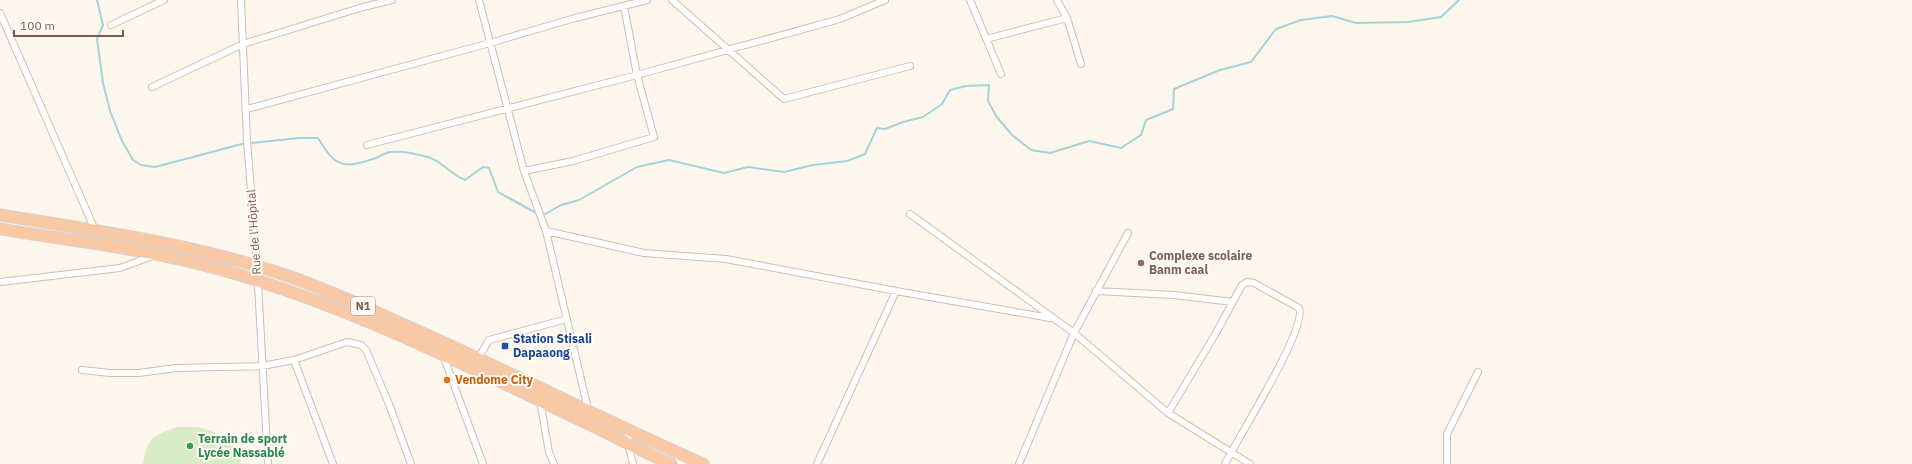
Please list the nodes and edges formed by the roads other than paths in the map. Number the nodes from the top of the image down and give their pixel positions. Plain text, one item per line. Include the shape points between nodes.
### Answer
1 (164, 0) edge
2 (241, 0) edge
3 (359, 0) edge
4 (392, 0) edge
5 (479, 0) edge
6 (647, 0) edge
7 (672, 0) edge
8 (885, 0) edge
9 (970, 0) edge
10 (1057, 0) edge
11 (624, 6) junction
12 (363, 7) junction
13 (0, 13) edge
14 (1067, 18) junction
15 (111, 25) dead end
16 (986, 39) junction
17 (490, 43) junction
18 (243, 44) junction
19 (728, 49) junction
20 (1081, 64) dead end
21 (910, 66) dead end
22 (1001, 74) dead end
23 (637, 75) junction
24 (152, 87) dead end
25 (247, 108) junction
26 (508, 108) junction
27 (366, 145) dead end
28 (524, 171) junction
29 (910, 214) dead end
30 (0, 216) edge
31 (0, 229) edge
32 (95, 230) junction
33 (546, 231) junction
34 (1128, 233) dead end
35 (156, 254) junction
36 (257, 266) junction
37 (258, 281) junction
38 (0, 282) edge
39 (896, 291) junction
40 (1096, 291) junction
41 (1233, 302) junction
42 (1050, 318) junction
43 (567, 319) junction
44 (1074, 333) junction
45 (443, 355) junction
46 (479, 357) junction
47 (294, 360) junction
48 (262, 366) junction
49 (82, 370) dead end
50 (1478, 372) dead end
51 (540, 401) junction
52 (588, 409) junction
53 (1168, 413) junction
54 (629, 431) junction
55 (628, 443) junction
56 (1231, 453) junction
57 (268, 464) edge
58 (333, 464) edge
59 (411, 464) edge
60 (483, 464) edge
61 (554, 464) edge
62 (633, 464) edge
63 (670, 464) edge
64 (703, 464) edge
65 (817, 464) edge
66 (1019, 464) edge
67 (1225, 464) edge
68 (1250, 464) edge
69 (1447, 464) edge

1 - 15 street
2 - 18 street, Rue de l'Hôpital
3 - 12 street
4 - 12 street
5 - 17 street
6 - 11 street
7 - 19 street
8 - 19 street via 840,19
9 - 16 street
10 - 14 street
11 - 17 street
11 - 23 street
12 - 18 street
13 - 32 street
14 - 16 street
14 - 20 street
16 - 22 street
17 - 25 street
17 - 26 street
18 - 24 street
18 - 25 street, Rue de l'Hôpital
19 - 21 street via 784,99
19 - 23 street
23 - 26 street
23 - 28 street via 654,137 573,161
25 - 36 street, Rue de l'Hôpital via 247,143
26 - 27 street
26 - 28 street
28 - 33 street
29 - 42 street
30 - 32 highway, N1
31 - 35 highway, N1
32 - 36 highway, N1 via 184,247
33 - 39 street via 644,253 726,259
33 - 43 street
34 - 40 street
35 - 37 highway, N1
35 - 38 street via 120,268
36 - 37 street, Rue de l'Hôpital
36 - 46 highway, N1 via 354,302
37 - 45 highway, N1 via 351,316
37 - 48 street, Rue de l'Hôpital
39 - 42 street
39 - 65 street
40 - 41 street via 1174,294
40 - 44 street
41 - 53 street
41 - 56 street via 1242,285 1247,282 1254,283 1299,308 1301,312 1291,346
42 - 44 street
43 - 46 street via 489,340
43 - 52 street
44 - 53 street
44 - 66 street
45 - 51 highway, N1
45 - 60 street
46 - 52 highway, N1
47 - 48 street
47 - 58 street
47 - 59 street via 347,342 361,345 366,350 389,404
48 - 49 street via 176,368 127,373
48 - 57 street, Rue de l'Hôpital
50 - 69 street via 1446,434
51 - 55 highway, N1
51 - 61 street via 549,452
52 - 54 highway, N1
53 - 56 street
54 - 55 street
54 - 64 highway, N1
55 - 62 street
55 - 63 highway, N1
56 - 67 street
56 - 68 street

